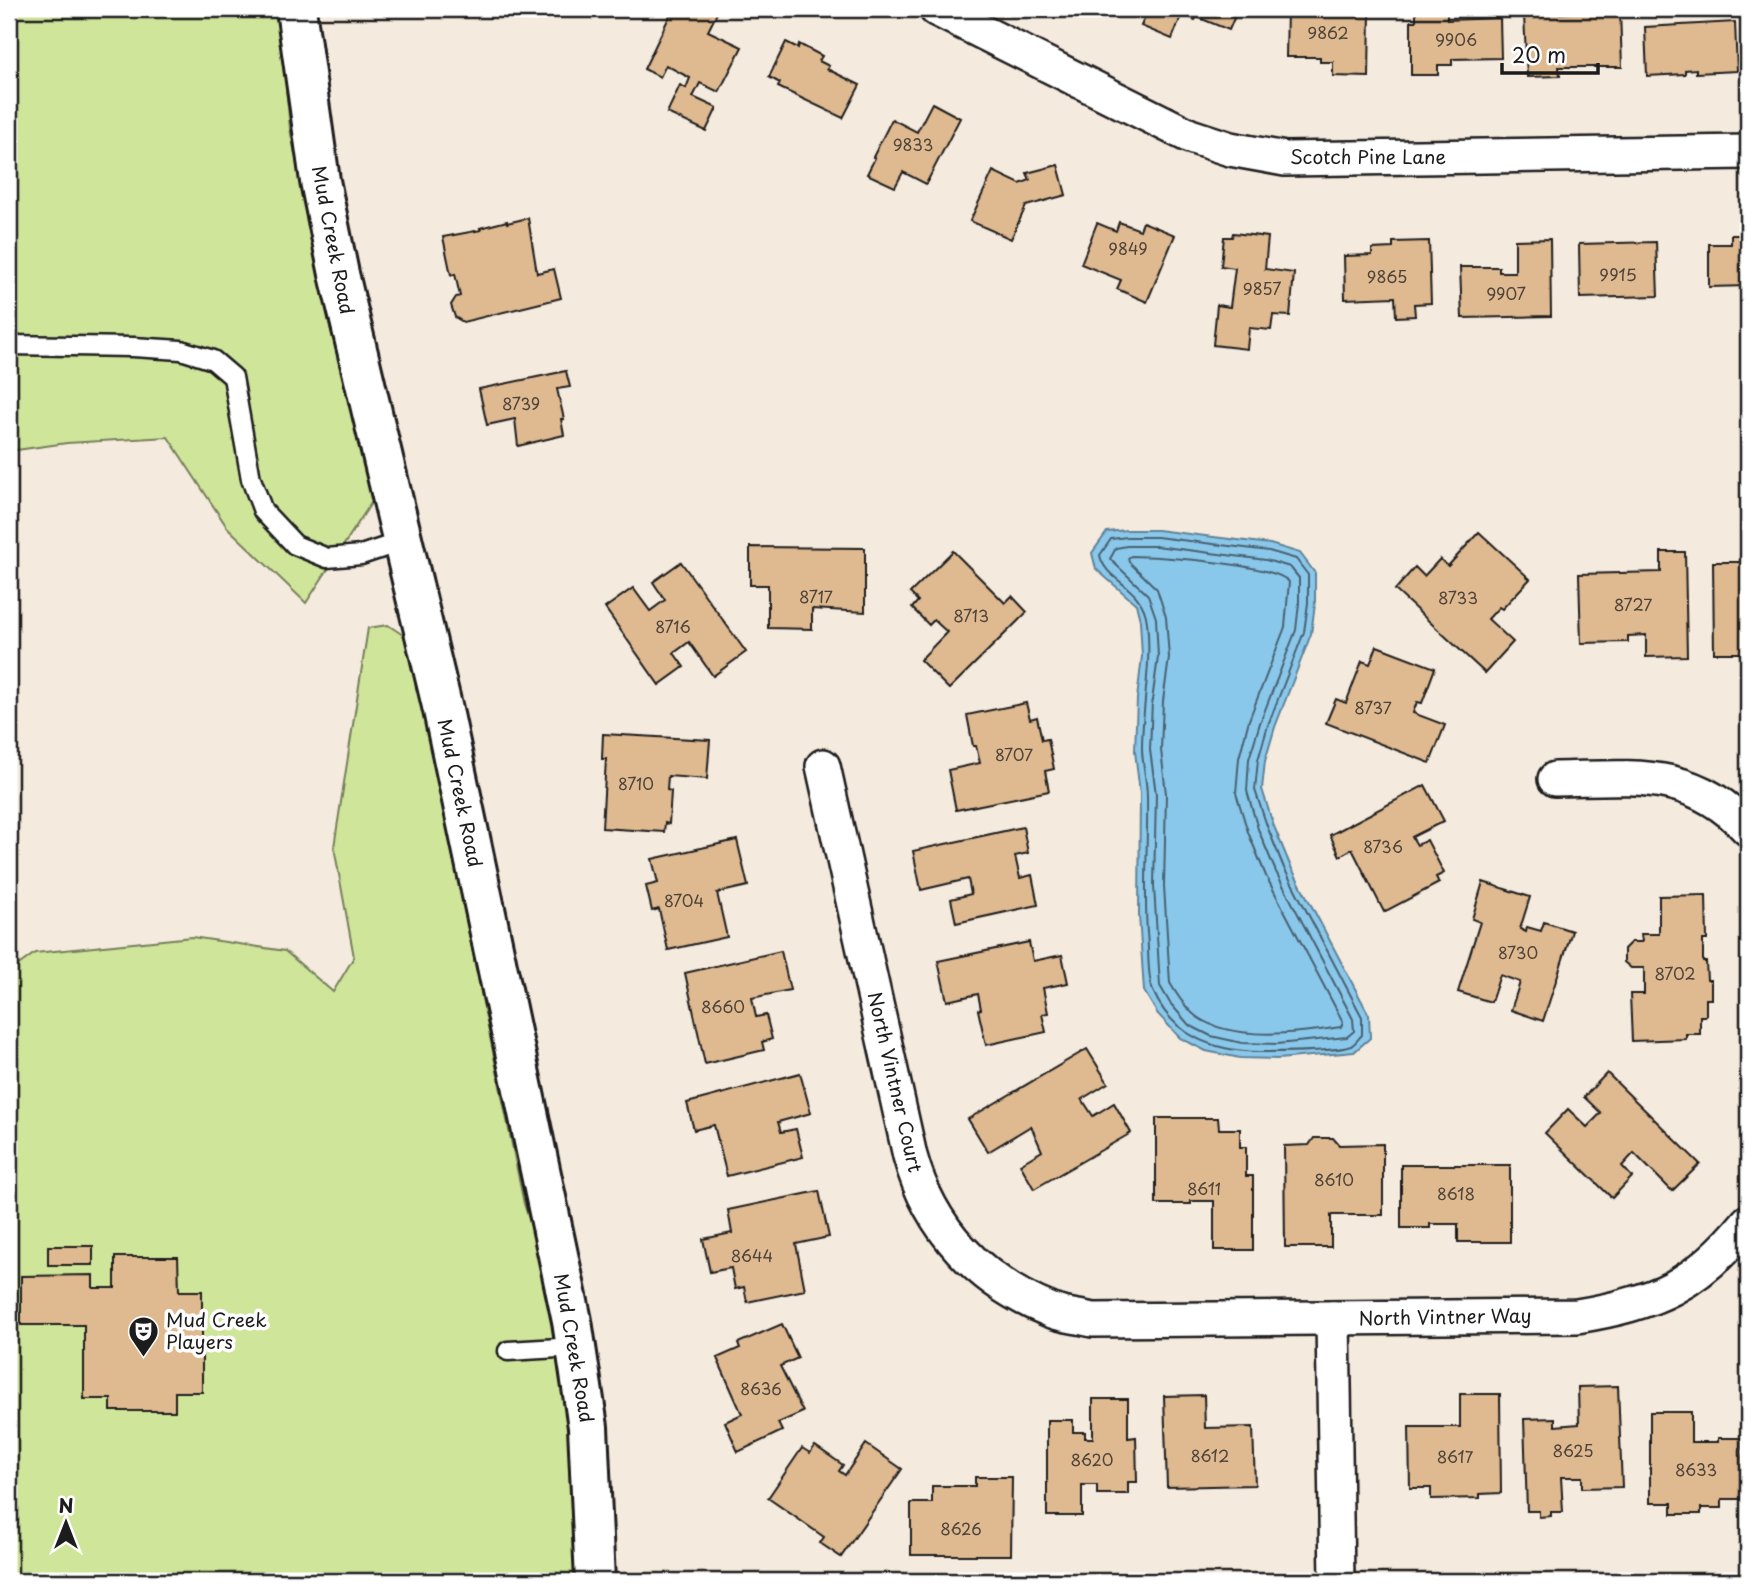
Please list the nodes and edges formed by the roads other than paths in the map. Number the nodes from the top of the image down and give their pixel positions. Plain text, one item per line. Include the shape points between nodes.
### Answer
1 (296, 9) edge
2 (936, 9) edge
3 (1748, 152) edge
4 (9, 345) edge
5 (403, 541) junction
6 (823, 766) dead end
7 (1555, 779) dead end
8 (1748, 829) edge
9 (1748, 1222) edge
10 (1333, 1318) junction
11 (576, 1347) junction
12 (508, 1351) dead end
13 (595, 1581) edge
14 (1336, 1581) edge

1 - 5 street, Mud Creek Road via 331,236
2 - 3 street, Scotch Pine Lane via 1190,136 1285,159
4 - 5 lane via 169,349 213,360 233,377 251,479 263,511 295,545 327,558 360,555
5 - 11 street, Mud Creek Road via 446,724
6 - 10 street, North Vintner Court via 912,1164 931,1210 967,1259 1017,1295 1049,1310 1092,1320
7 - 8 street via 1668,780 1702,792 1735,814
9 - 10 street, North Vintner Way via 1707,1267 1655,1298 1617,1309 1577,1316
10 - 14 street, North Vintner Way
11 - 12 lane
11 - 13 street, Mud Creek Road via 588,1427

